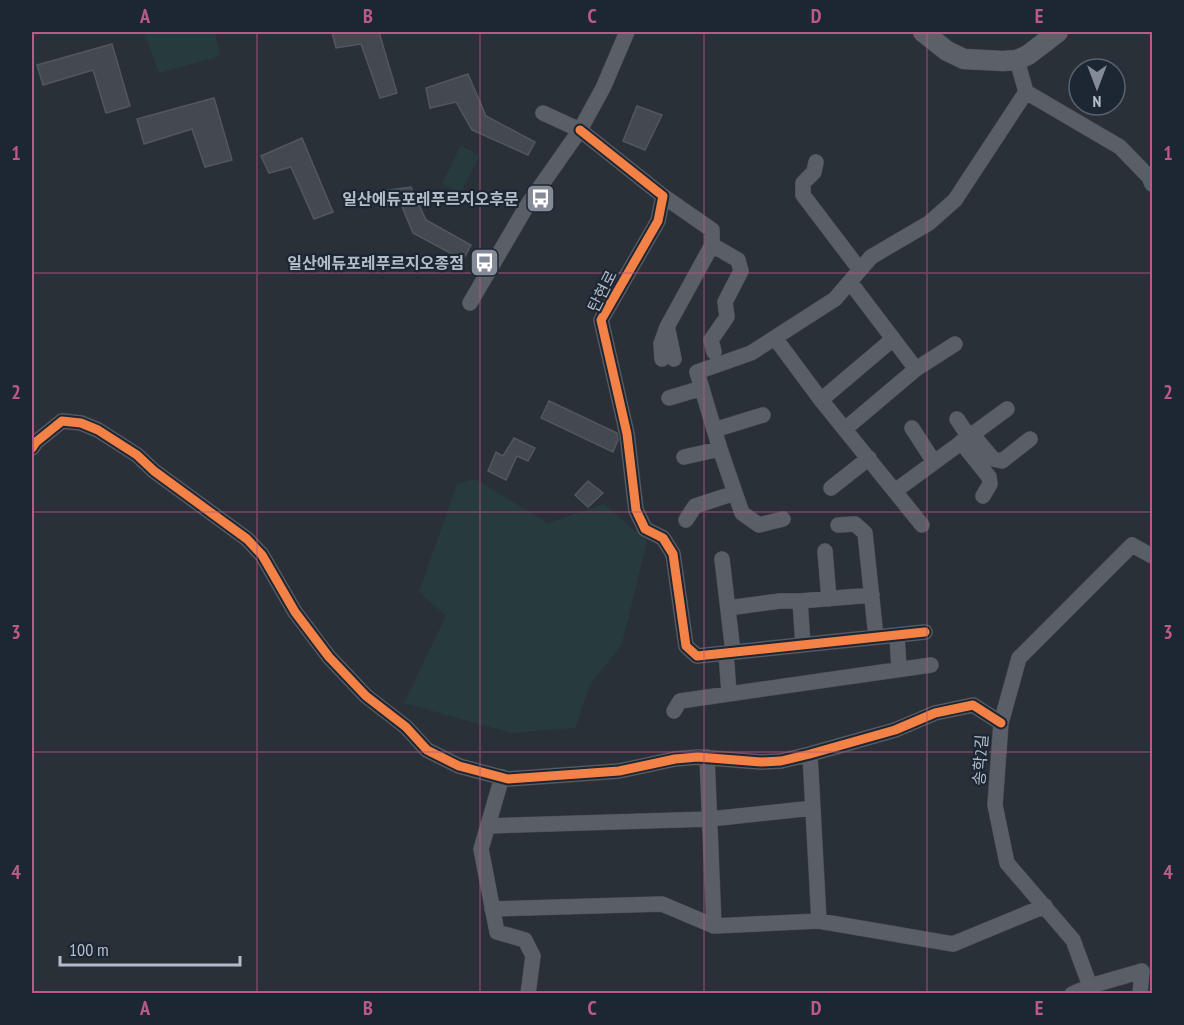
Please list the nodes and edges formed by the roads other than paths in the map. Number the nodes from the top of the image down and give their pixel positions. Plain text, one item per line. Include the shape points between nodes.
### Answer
1 (627, 32) edge
2 (923, 32) edge
3 (1058, 32) edge
4 (1017, 60) junction
5 (1026, 92) junction
6 (543, 113) dead end
7 (580, 130) junction
8 (816, 162) dead end
9 (1152, 184) edge
10 (663, 196) junction
11 (712, 245) junction
12 (860, 270) junction
13 (850, 282) junction
14 (470, 303) dead end
15 (775, 338) junction
16 (893, 339) junction
17 (955, 344) dead end
18 (714, 352) dead end
19 (668, 359) dead end
20 (916, 369) junction
21 (702, 388) junction
22 (669, 398) dead end
23 (821, 400) junction
24 (1007, 409) dead end
25 (763, 415) dead end
26 (957, 418) dead end
27 (912, 428) dead end
28 (845, 429) junction
29 (714, 430) junction
30 (967, 438) junction
31 (1030, 439) dead end
32 (32, 448) edge
33 (720, 449) junction
34 (684, 458) dead end
35 (868, 458) junction
36 (934, 462) junction
37 (831, 488) dead end
38 (895, 491) junction
39 (735, 493) junction
40 (983, 496) dead end
41 (783, 519) dead end
42 (686, 520) dead end
43 (838, 525) dead end
44 (922, 525) dead end
45 (825, 551) dead end
46 (1152, 556) edge
47 (722, 559) dead end
48 (873, 595) junction
49 (829, 599) junction
50 (803, 601) junction
51 (728, 608) junction
52 (925, 632) dead end
53 (897, 635) junction
54 (876, 637) junction
55 (803, 645) junction
56 (729, 653) junction
57 (932, 665) dead end
58 (899, 669) junction
59 (729, 693) junction
60 (674, 711) dead end
61 (1000, 723) junction
62 (810, 754) junction
63 (707, 757) junction
64 (502, 777) junction
65 (813, 808) junction
66 (710, 819) junction
67 (488, 826) junction
68 (1045, 906) junction
69 (492, 909) junction
70 (819, 921) junction
71 (714, 926) junction
72 (1147, 972) edge
73 (1090, 986) junction
74 (528, 993) edge
75 (1072, 993) edge
76 (1140, 993) edge

1 - 7 street
2 - 4 main road via 946,51 964,59
3 - 4 main road
4 - 5 street
5 - 9 street via 1120,147
5 - 12 street via 955,200 929,223 871,257
6 - 7 street
7 - 10 street
7 - 14 street via 528,204
8 - 12 street via 814,172 803,183 803,195
10 - 11 street via 712,231
10 - 56 street, 탄현로 via 658,221 601,320 627,434 636,510 645,529 663,538 673,554 686,646 697,656
11 - 18 street via 738,260 741,271 725,302 727,317 711,340
11 - 19 street via 667,327 661,344
12 - 13 street
13 - 15 street via 835,299
13 - 16 street
15 - 21 street via 751,353 697,372
15 - 23 street
16 - 20 street
16 - 23 street
17 - 20 street
20 - 28 street
21 - 22 street
21 - 29 street
23 - 28 street
24 - 30 street
25 - 29 street
26 - 30 street
27 - 36 street
28 - 35 street
29 - 33 street
30 - 31 street via 993,459 1002,461
30 - 36 street
30 - 40 street via 989,477 990,484
32 - 64 street via 62,421 98,430 136,455 247,539 262,555 295,612 329,657 427,750 459,766
33 - 34 street
33 - 39 street
35 - 37 street
35 - 38 street
36 - 38 street
38 - 44 street
39 - 41 street via 742,513 759,525
39 - 42 street via 695,506
43 - 48 street via 855,524 865,533
45 - 49 street
46 - 61 street, 송학2길 via 1132,545 1019,658
47 - 51 street
48 - 49 street
48 - 54 street
49 - 50 street
50 - 51 street
50 - 55 street
51 - 56 street
52 - 53 street
53 - 54 street
53 - 58 street
54 - 55 street
55 - 56 street
56 - 59 street
57 - 58 street
58 - 59 street
59 - 60 street via 680,701
61 - 62 street via 973,705 935,713 895,730
61 - 68 street, 송학2길 via 994,805 1007,863
62 - 63 street via 761,762
62 - 65 street
63 - 64 street via 675,759 619,771
63 - 66 street
64 - 67 street
65 - 66 street
65 - 70 street
66 - 67 street
66 - 71 street
67 - 69 street via 481,849
68 - 70 street via 953,944
68 - 73 street, 송학2길 via 1073,940
69 - 71 street via 662,904
69 - 74 street via 497,932 525,940 534,956
70 - 71 street
72 - 73 street
72 - 76 street
73 - 75 street

